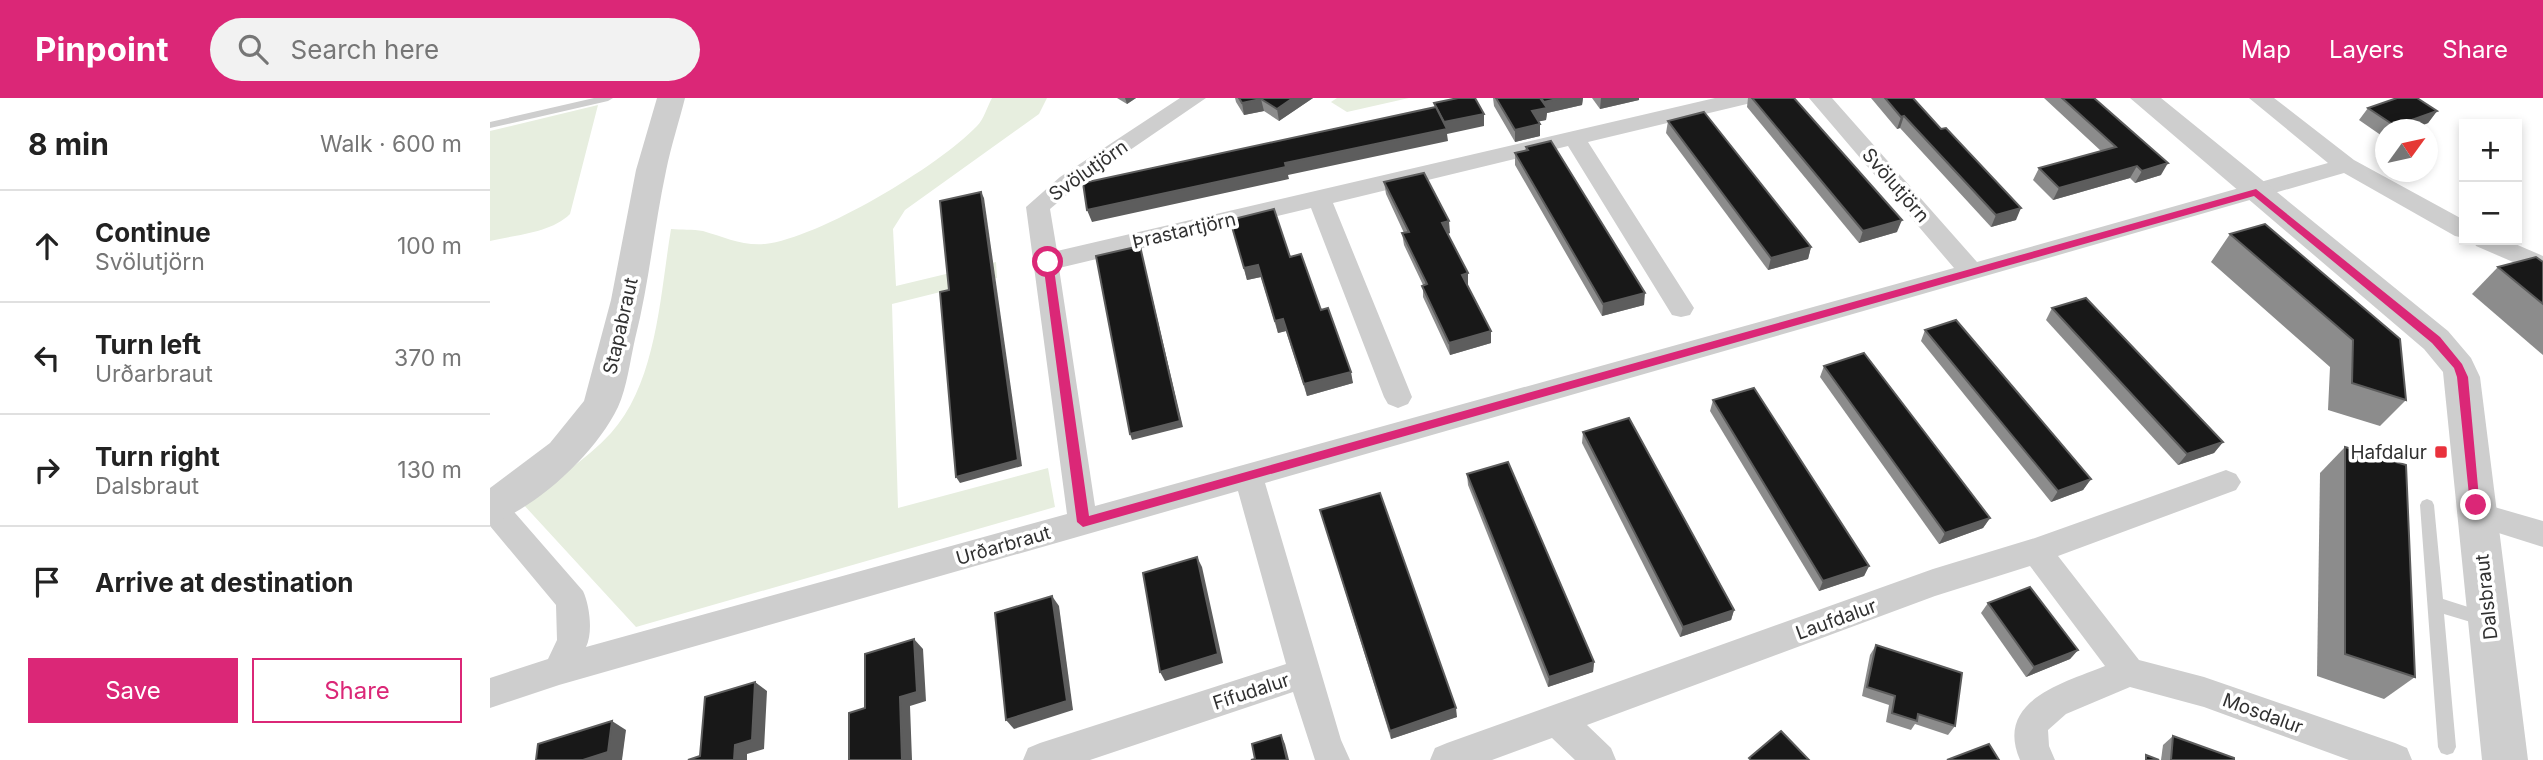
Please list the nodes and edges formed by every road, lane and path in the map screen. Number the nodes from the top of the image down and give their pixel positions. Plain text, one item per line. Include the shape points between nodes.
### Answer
1 (608, 98) edge
2 (671, 98) edge
3 (1195, 98) edge
4 (1743, 98) edge
5 (1820, 98) edge
6 (2144, 98) edge
7 (2260, 98) edge
8 (490, 125) edge
9 (1574, 138) junction
10 (2346, 164) junction
11 (2256, 192) junction
12 (1319, 198) junction
13 (2459, 227) edge
14 (2496, 245) edge
15 (1048, 262) junction
16 (2543, 266) edge
17 (1972, 272) junction
18 (1681, 307) dead end
19 (1398, 397) dead end
20 (1248, 475) junction
21 (2226, 482) dead end
22 (2427, 505) dead end
23 (491, 508) edge
24 (2477, 514) junction
25 (1083, 522) junction
26 (2543, 534) edge
27 (2036, 551) junction
28 (2435, 604) junction
29 (2489, 620) junction
30 (559, 670) junction
31 (1305, 673) junction
32 (2129, 673) junction
33 (490, 693) edge
34 (1558, 720) junction
35 (2447, 747) dead end
36 (1040, 760) edge
37 (1333, 760) edge
38 (1447, 760) edge
39 (1599, 760) edge
40 (2038, 760) edge
41 (2395, 760) edge
42 (2505, 760) edge

1 - 8 lane
2 - 23 street, Stapabraut via 601,404 563,454
3 - 15 street, Svölutjörn via 1068,181 1038,207
4 - 9 street, Þrastartjörn
5 - 17 street, Svölutjörn
6 - 11 street, Dalsbraut
7 - 10 street
9 - 12 street, Þrastartjörn
9 - 18 street
10 - 11 street, Urðarbraut
10 - 13 street
11 - 17 street, Urðarbraut
11 - 24 street, Dalsbraut via 2436,340 2459,367
12 - 15 street, Þrastartjörn
12 - 19 street
14 - 16 street
15 - 25 street, Svölutjörn
17 - 20 street, Urðarbraut
20 - 25 street, Urðarbraut
20 - 31 street, Fífudalur
21 - 27 street, Laufdalur
22 - 28 lane
23 - 30 street via 572,601 573,641
24 - 26 street
24 - 29 street, Dalsbraut
25 - 30 street, Urðarbraut
27 - 32 street
27 - 34 street, Laufdalur via 1933,583
28 - 29 lane
28 - 35 lane
29 - 42 street, Dalsbraut
30 - 33 street, Urðarbraut
31 - 36 street, Fífudalur
31 - 37 street
32 - 40 street via 2054,703 2036,719 2031,730
32 - 41 street, Mosdalur via 2204,692
34 - 38 street, Laufdalur
34 - 39 street

